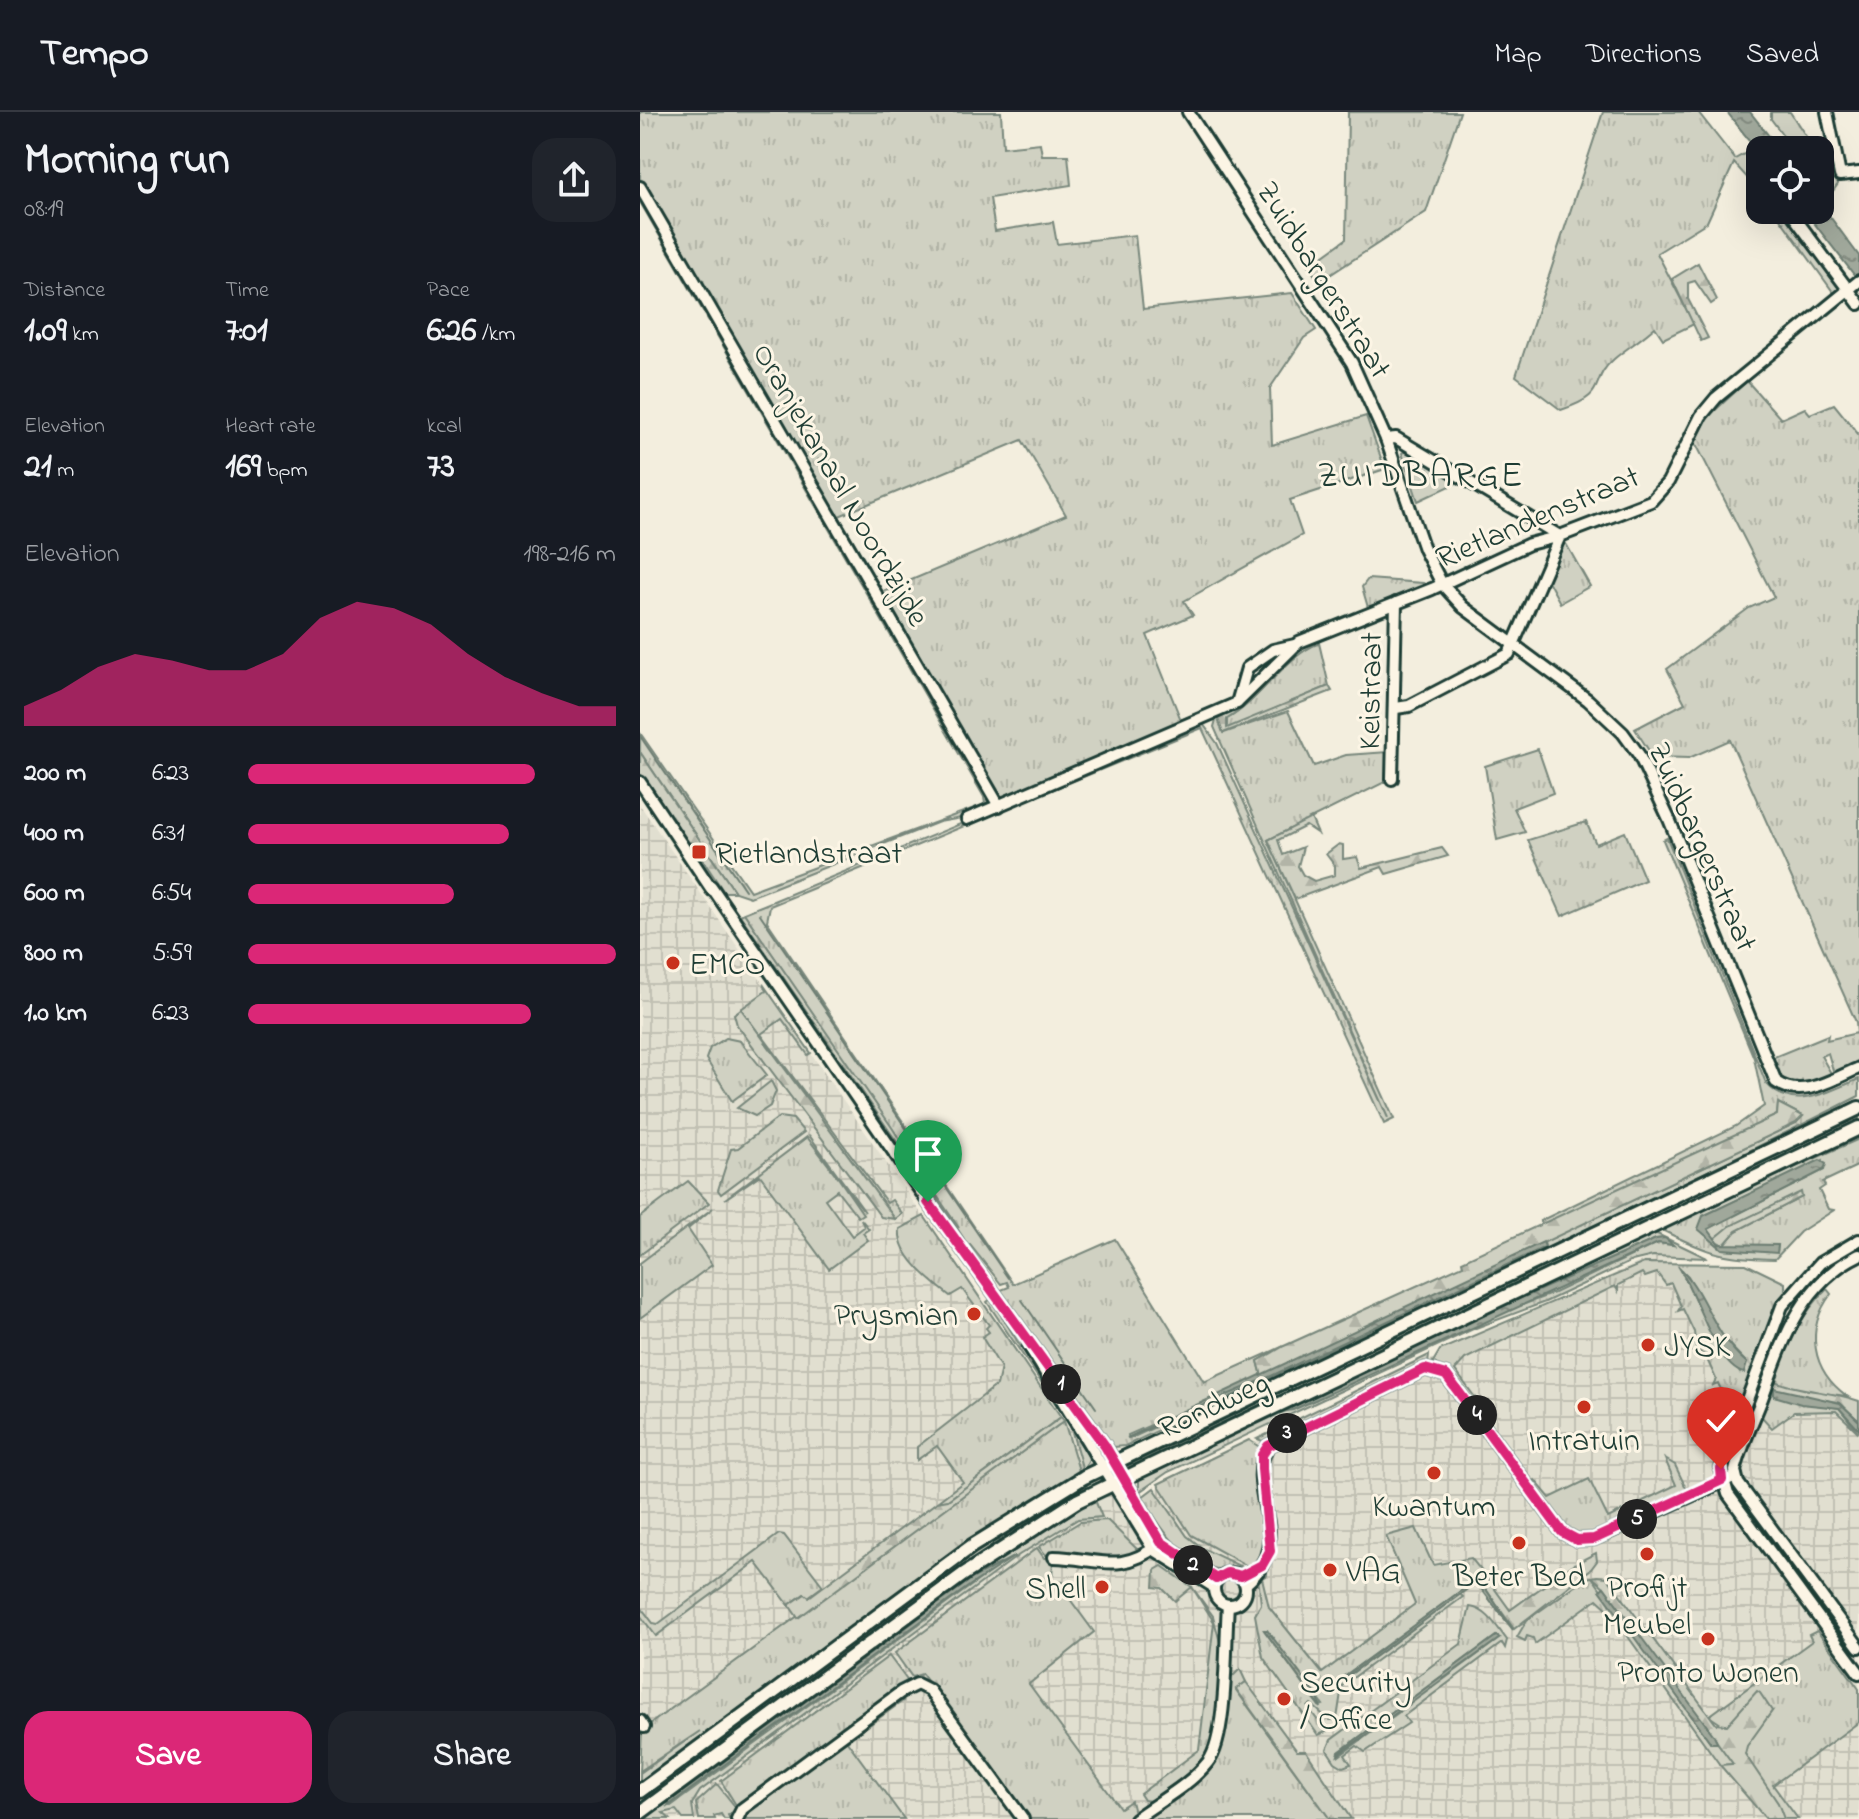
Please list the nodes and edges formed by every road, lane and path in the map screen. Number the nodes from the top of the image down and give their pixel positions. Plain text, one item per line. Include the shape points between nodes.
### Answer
1 (1188, 112) edge
2 (1827, 112) edge
3 (1859, 173) edge
4 (640, 187) edge
5 (1801, 224) edge
6 (1854, 285) edge
7 (1859, 304) edge
8 (1386, 439) junction
9 (1560, 536) junction
10 (1442, 584) junction
11 (1396, 603) junction
12 (1295, 645) junction
13 (1514, 646) junction
14 (1237, 703) junction
15 (1396, 708) junction
16 (1392, 779) dead end
17 (640, 782) edge
18 (999, 806) junction
19 (967, 819) dead end
20 (1859, 1068) edge
21 (1859, 1099) edge
22 (1859, 1108) edge
23 (1859, 1128) edge
24 (1803, 1135) junction
25 (1859, 1135) edge
26 (1815, 1149) junction
27 (1859, 1240) edge
28 (1859, 1255) edge
29 (1808, 1274) junction
30 (1818, 1283) junction
31 (1109, 1464) junction
32 (1736, 1476) junction
33 (1118, 1479) junction
34 (1722, 1480) junction
35 (1157, 1546) junction
36 (1054, 1557) dead end
37 (1244, 1580) junction
38 (1215, 1583) junction
39 (1228, 1605) junction
40 (1859, 1647) edge
41 (1859, 1673) edge
42 (640, 1791) edge
43 (640, 1813) edge
44 (737, 1819) edge
45 (1023, 1819) edge
46 (1135, 1819) edge

1 - 8 street, Zuidbargerstraat via 1332,329
2 - 3 street via 1840,175
4 - 18 street, Oranjekanaal Noordzijde
5 - 6 street
6 - 7 street
6 - 9 street, Rietlandenstraat via 1716,398 1701,416 1668,482 1651,501
8 - 9 street via 1405,443
8 - 10 street, Zuidbargerstraat via 1424,549
9 - 10 street, Rietlandenstraat via 1529,544
9 - 13 street
10 - 11 street, Rietlandenstraat
10 - 13 street, Zuidbargerstraat
11 - 12 street, Rietlandenstraat
11 - 15 street, Keistraat
12 - 14 street, Rietlandenstraat
12 - 14 street, Rietlandenstraat via 1273,650 1247,668
13 - 15 street via 1502,660
13 - 20 street, Zuidbargerstraat via 1588,700 1639,755 1776,1082 1803,1090
14 - 18 street, Rietlandenstraat
15 - 16 street, Keistraat
17 - 31 street
18 - 19 street, Rietlandenstraat
21 - 24 main road
22 - 24 main road, Rondweg
23 - 26 main road, Rondweg
24 - 31 main road, Rondweg
25 - 26 main road
26 - 33 main road, Rondweg
27 - 29 street
28 - 30 street
29 - 30 street
29 - 34 street via 1771,1329 1722,1460
30 - 32 street via 1783,1340
31 - 33 street
31 - 42 main road, Rondweg via 972,1546
32 - 34 street
32 - 40 street
33 - 35 street
33 - 43 main road, Rondweg via 964,1574
34 - 37 street via 1594,1539 1571,1538 1446,1375 1425,1369 1268,1446 1262,1469 1270,1551
34 - 41 street
35 - 36 street via 1131,1562 1116,1564
35 - 38 street
37 - 38 street via 1227,1573
37 - 39 street via 1241,1601
38 - 39 street via 1219,1601
39 - 46 street via 1214,1752 1194,1777
44 - 45 street via 742,1809 917,1684 929,1690

